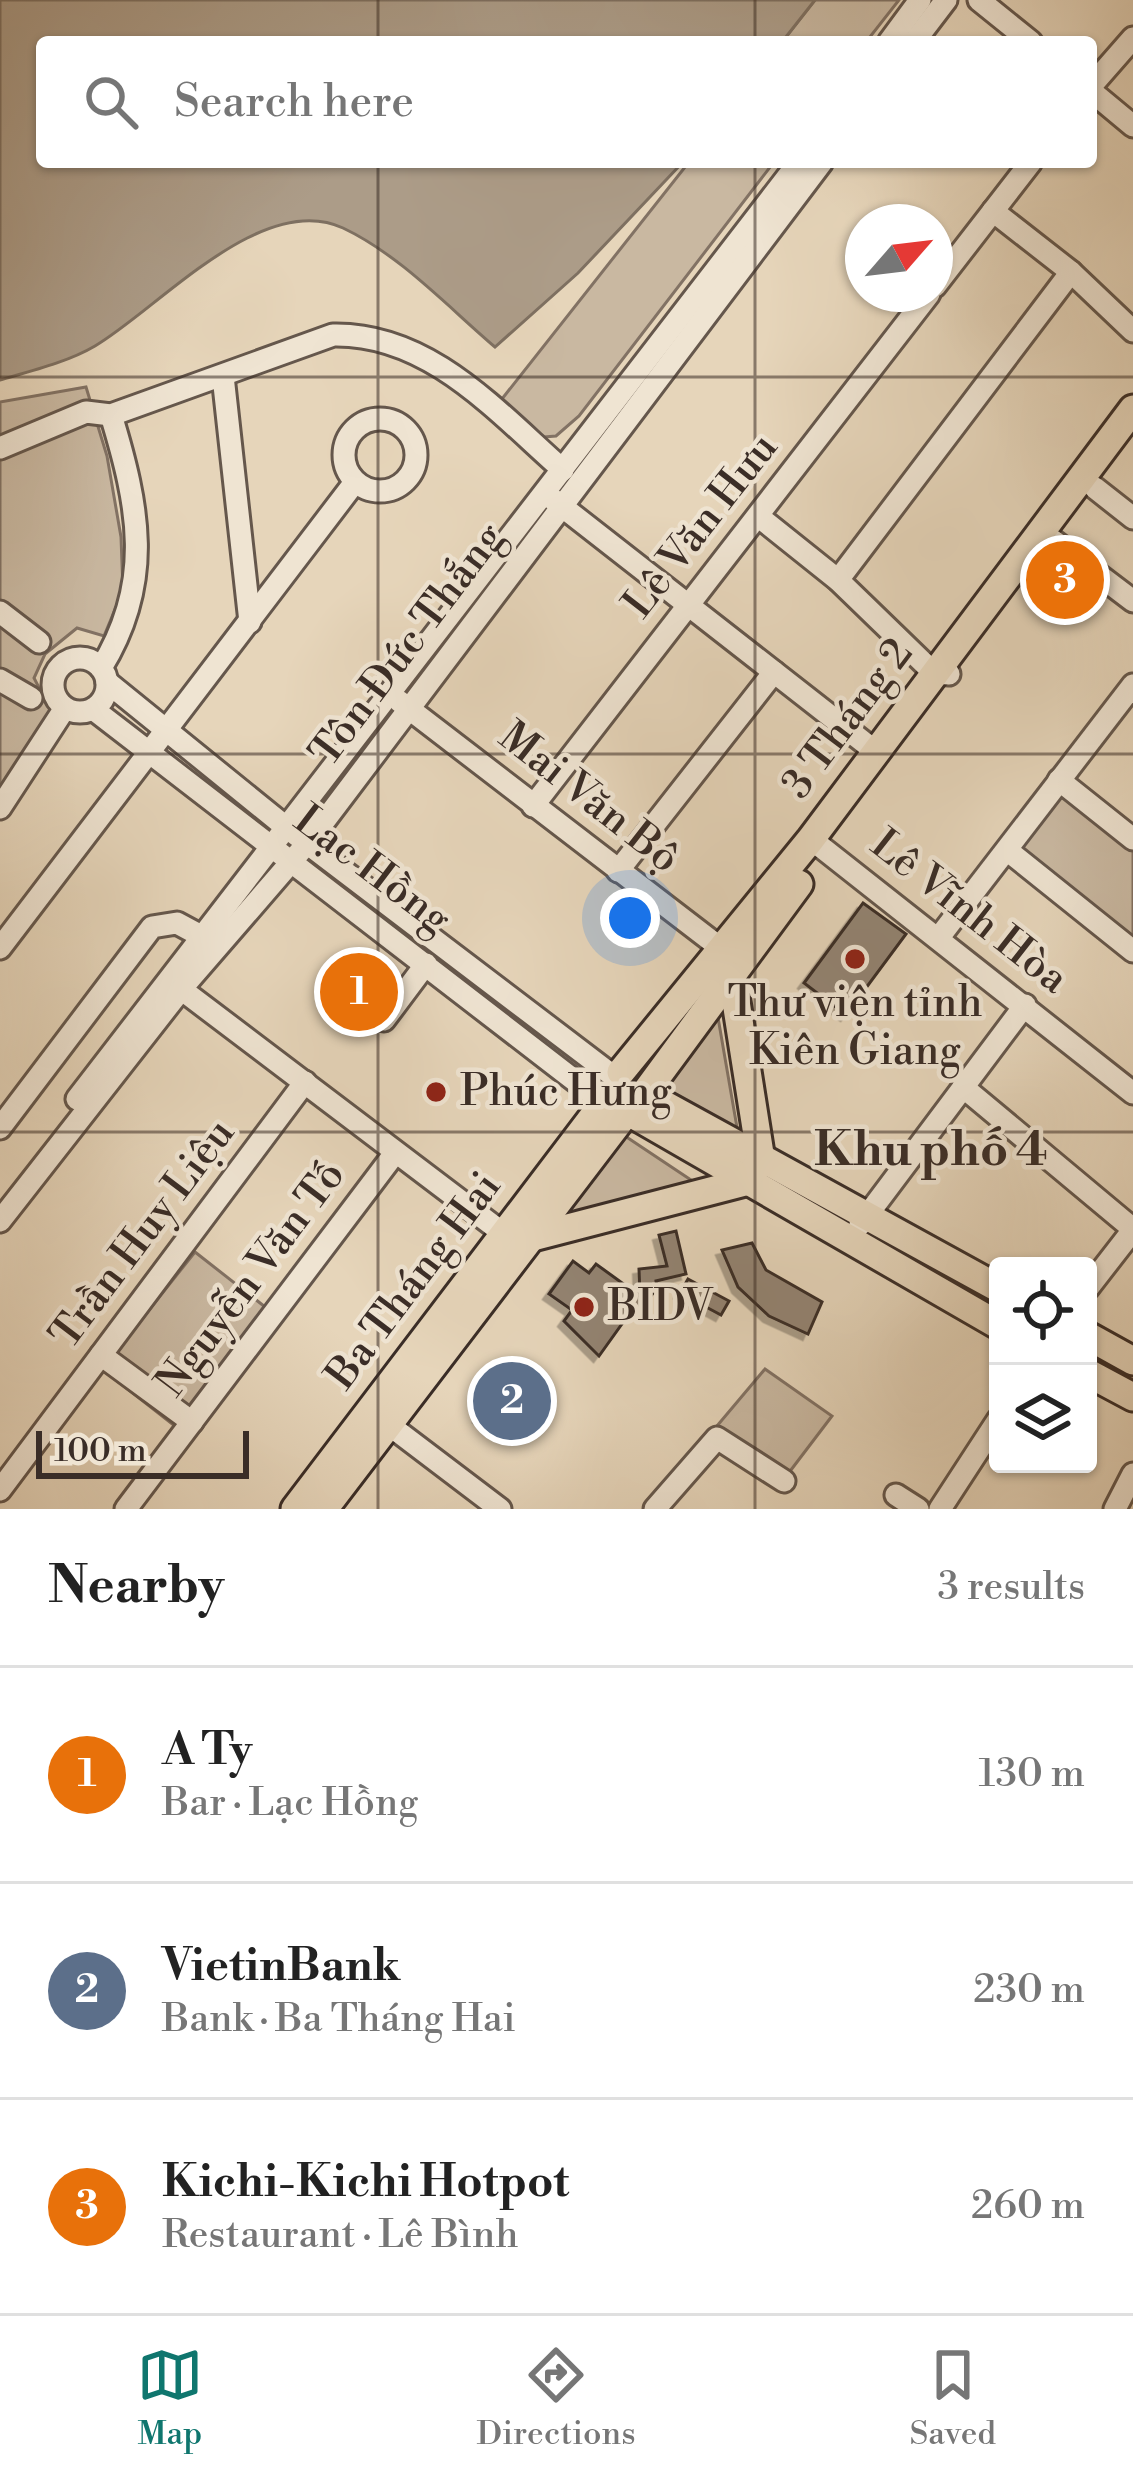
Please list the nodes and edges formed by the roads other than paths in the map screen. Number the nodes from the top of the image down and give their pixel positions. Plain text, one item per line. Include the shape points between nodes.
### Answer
1 (920, 0) edge
2 (946, 0) edge
3 (979, 0) edge
4 (893, 36) edge
5 (919, 36) edge
6 (1024, 36) edge
7 (1133, 38) edge
8 (1097, 81) edge
9 (1097, 93) edge
10 (1133, 126) edge
11 (794, 168) edge
12 (817, 168) edge
13 (1025, 168) edge
14 (993, 211) junction
15 (953, 263) edge
16 (1071, 272) junction
17 (915, 312) edge
18 (1133, 331) edge
19 (223, 376) junction
20 (1133, 409) edge
21 (112, 415) junction
22 (1133, 439) edge
23 (0, 448) edge
24 (563, 470) junction
25 (355, 482) dead end
26 (1095, 488) junction
27 (553, 499) junction
28 (758, 516) junction
29 (1133, 518) edge
30 (1044, 541) junction
31 (838, 580) junction
32 (1133, 602) edge
33 (688, 606) junction
34 (0, 612) edge
35 (250, 622) junction
36 (39, 642) dead end
37 (774, 672) junction
38 (942, 674) junction
39 (104, 675) junction
40 (0, 680) edge
41 (1133, 685) edge
42 (388, 694) junction
43 (31, 698) dead end
44 (65, 708) junction
45 (410, 708) junction
46 (92, 709) junction
47 (166, 728) junction
48 (149, 751) junction
49 (875, 752) junction
50 (1059, 780) junction
51 (533, 806) junction
52 (0, 808) edge
53 (287, 828) junction
54 (1133, 838) edge
55 (310, 840) junction
56 (818, 844) junction
57 (273, 848) junction
58 (1006, 850) junction
59 (294, 861) junction
60 (618, 872) junction
61 (940, 936) junction
62 (203, 937) junction
63 (1, 944) edge
64 (1133, 951) edge
65 (463, 962) junction
66 (733, 963) junction
67 (427, 964) junction
68 (448, 981) junction
69 (175, 984) junction
70 (1025, 1005) junction
71 (384, 1020) dead end
72 (305, 1082) junction
73 (963, 1087) junction
74 (1133, 1093) edge
75 (623, 1096) junction
76 (0, 1128) edge
77 (395, 1153) junction
78 (753, 1171) junction
79 (0, 1199) edge
80 (0, 1221) edge
81 (858, 1229) junction
82 (1133, 1230) edge
83 (518, 1240) junction
84 (1097, 1276) edge
85 (989, 1284) edge
86 (989, 1318) edge
87 (1097, 1341) edge
88 (101, 1354) junction
89 (1133, 1361) edge
90 (1097, 1378) edge
91 (1133, 1397) edge
92 (378, 1417) junction
93 (192, 1422) junction
94 (989, 1434) edge
95 (1133, 1474) edge
96 (784, 1480) dead end
97 (0, 1490) edge
98 (896, 1495) dead end
99 (126, 1509) edge
100 (295, 1509) edge
101 (324, 1509) edge
102 (500, 1509) edge
103 (655, 1509) edge
104 (918, 1509) edge
105 (940, 1509) edge
106 (1115, 1509) edge

1 - 4 street
2 - 5 street
3 - 6 street
7 - 8 street
9 - 10 street
11 - 24 street, Tôn Đức Thắng
12 - 27 street, Tôn Đức Thắng
13 - 14 street
14 - 15 street
14 - 16 street
16 - 18 street
16 - 31 street
17 - 28 street, Lê Văn Hưu
19 - 21 street
19 - 24 street via 333,335 365,334 425,355
19 - 35 street
20 - 30 main road, 3 Tháng 2
21 - 23 street via 86,412
21 - 39 street via 138,555 125,628
22 - 26 main road, 3 Tháng 2
24 - 27 street, Tôn Đức Thắng
25 - 35 street
26 - 29 street
26 - 30 main road, 3 Tháng 2
27 - 33 street
27 - 42 street, Tôn Đức Thắng
27 - 45 street, Tôn Đức Thắng
28 - 31 street
28 - 33 street, Lê Văn Hưu
30 - 32 street
30 - 38 main road, 3 Tháng 2
31 - 38 street
33 - 37 street
33 - 51 street, Lê Văn Hưu
34 - 36 street
35 - 47 street
37 - 49 street
37 - 60 street
38 - 49 main road, 3 Tháng 2
38 - 56 main road, 3 Tháng 2
39 - 44 street via 76,658 56,670 53,688
39 - 46 street via 103,700
39 - 47 street, Lạc Hồng
40 - 43 street
41 - 50 street
42 - 45 street, Mai Văn Bộ
42 - 53 street, Tôn Đức Thắng
44 - 46 street
44 - 52 street
45 - 51 street, Mai Văn Bộ
45 - 55 street, Tôn Đức Thắng
46 - 48 street, Lạc Hồng
47 - 48 street
47 - 53 street, Lạc Hồng
48 - 57 street, Lạc Hồng
48 - 63 street
49 - 56 main road, 3 Tháng 2
50 - 54 street
50 - 58 street
51 - 60 street, Mai Văn Bộ
53 - 55 street, Lạc Hồng
53 - 57 street, Tôn Đức Thắng
55 - 59 street, Tôn Đức Thắng
55 - 65 street, Lạc Hồng
56 - 61 street, Lê Vĩnh Hòa
56 - 66 main road, 3 Tháng 2
57 - 59 street, Lạc Hồng
57 - 62 street, Tôn Đức Thắng
58 - 61 street
58 - 64 street
59 - 67 street, Lạc Hồng
59 - 69 street, Tôn Đức Thắng
60 - 66 street, Mai Văn Bộ
61 - 70 street, Lê Vĩnh Hòa
62 - 69 street, Tôn Đức Thắng
62 - 76 street via 178,923 152,928
65 - 68 street
65 - 75 street, Lạc Hồng
66 - 75 main road, 3 Tháng 2
66 - 78 main road
67 - 68 street, Lạc Hồng
67 - 71 street
68 - 75 street, Lạc Hồng
69 - 72 street
69 - 79 street, Tôn Đức Thắng
69 - 80 street, Tôn Đức Thắng
70 - 73 street
70 - 74 street, Lê Vĩnh Hòa
72 - 77 street
72 - 88 street, Trần Huy Liệu
73 - 81 street
73 - 82 street
75 - 78 main road, Lạc Hồng
75 - 83 main road, Ba Tháng Hai
77 - 83 street
77 - 93 street, Nguyễn Văn Tố
78 - 81 main road, Lạc Hồng
78 - 83 main road
81 - 85 main road, Lạc Hồng
81 - 86 main road, Lạc Hồng
82 - 84 street
83 - 92 main road, Ba Tháng Hai
87 - 89 main road
88 - 93 street
88 - 97 street, Trần Huy Liệu
90 - 91 main road
92 - 100 main road, Ba Tháng Hai
92 - 101 main road, Ba Tháng Hai
92 - 102 street
93 - 99 street, Nguyễn Văn Tố
94 - 105 street
95 - 106 street
96 - 103 street via 717,1438
98 - 104 street

